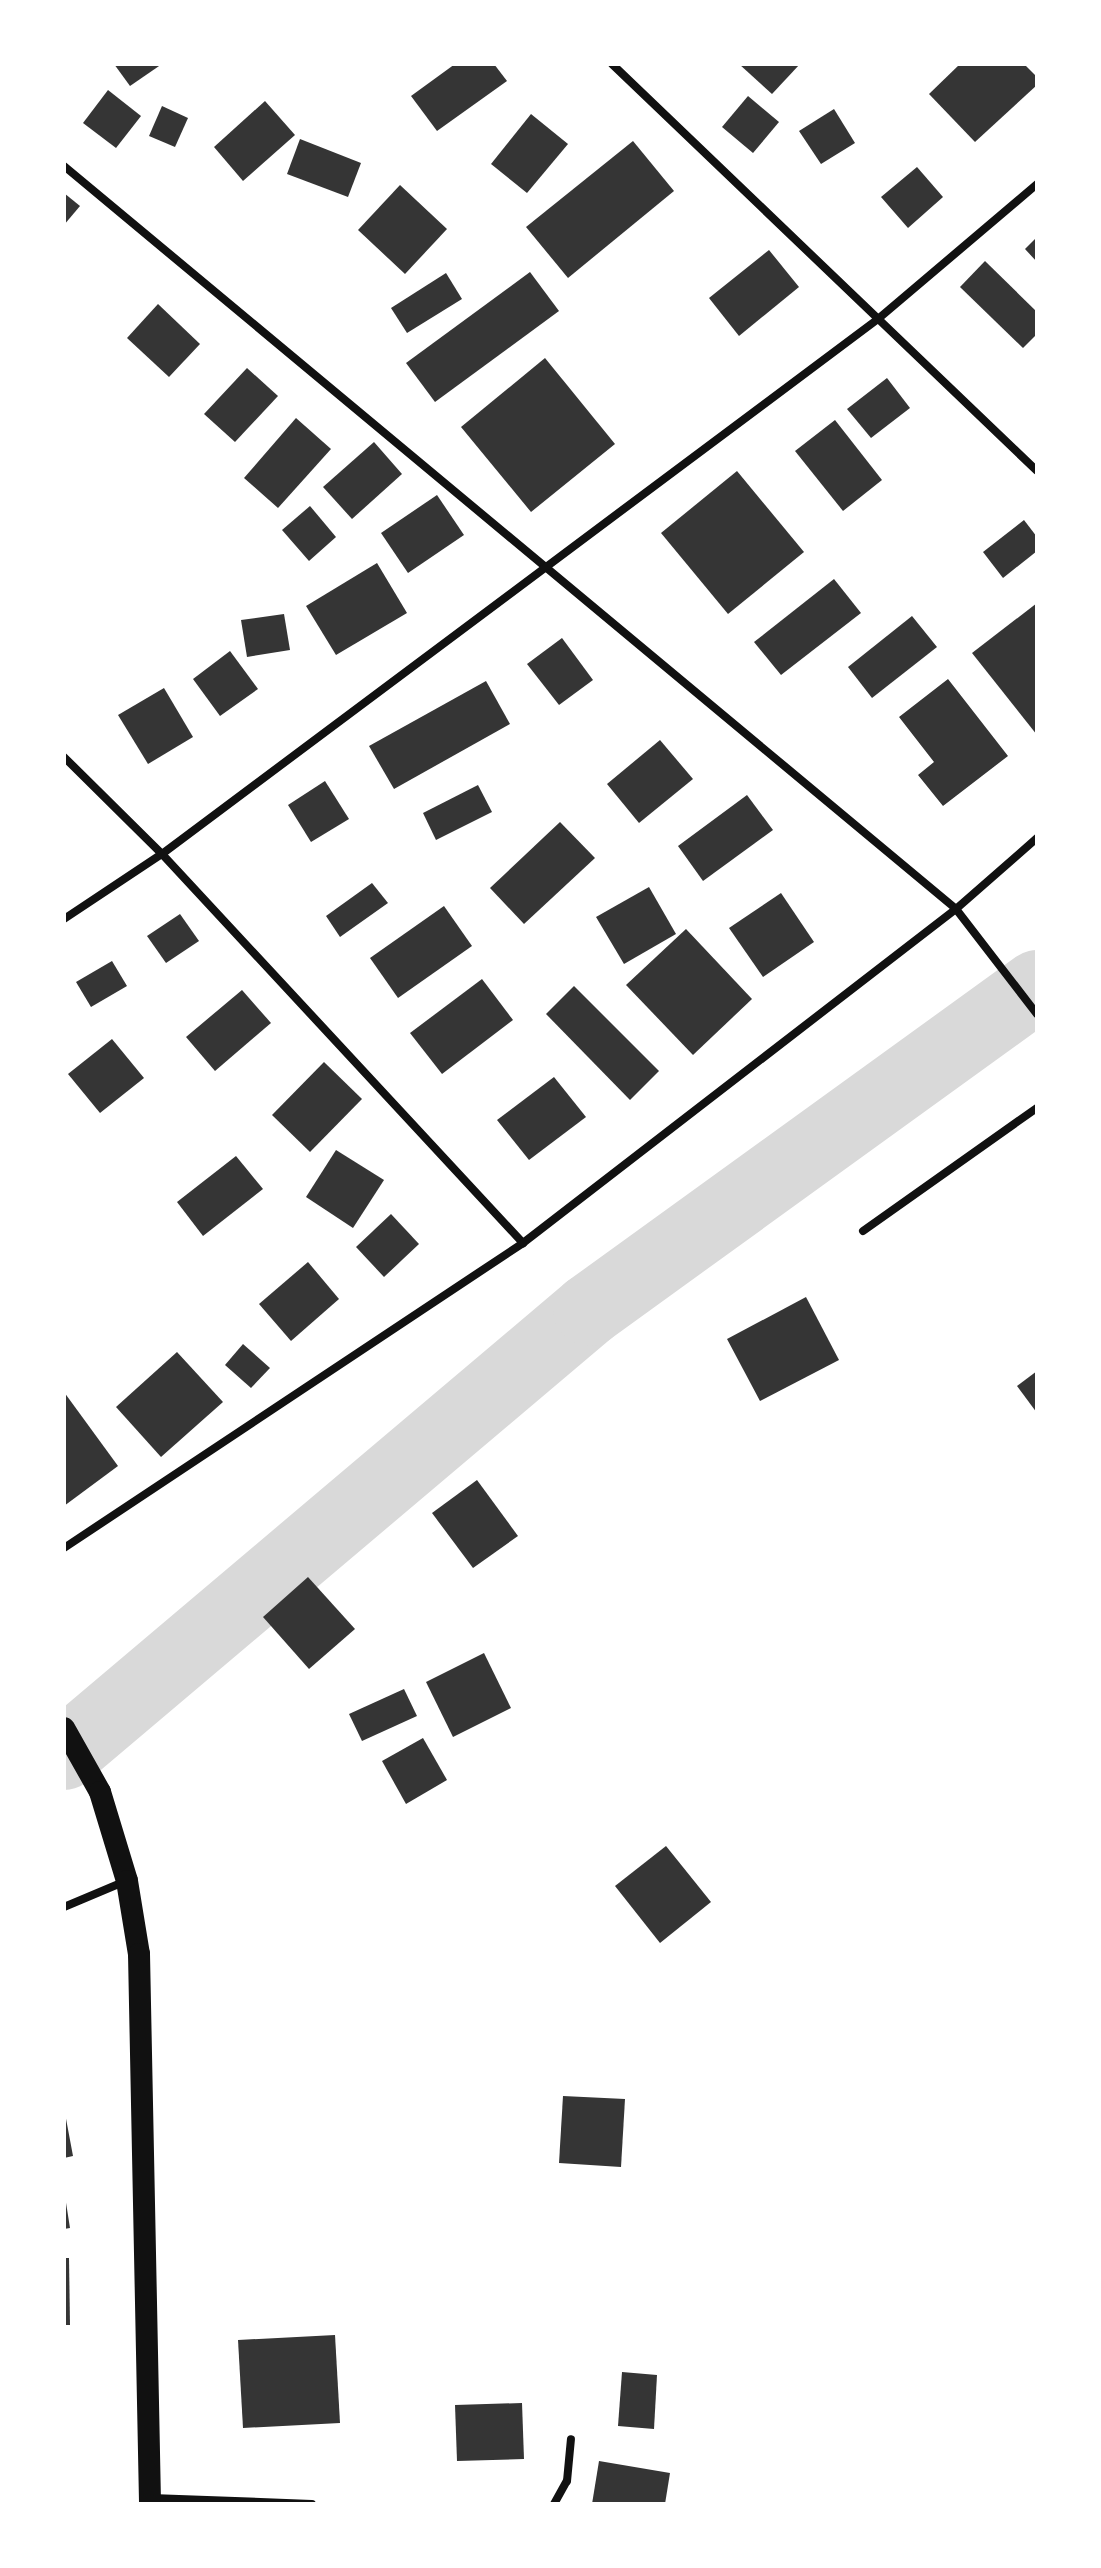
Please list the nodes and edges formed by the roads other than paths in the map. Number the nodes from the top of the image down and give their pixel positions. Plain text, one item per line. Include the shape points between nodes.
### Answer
1 (612, 64) edge
2 (64, 166) edge
3 (1037, 184) edge
4 (878, 319) junction
5 (1037, 471) edge
6 (547, 568) junction
7 (64, 757) edge
8 (1037, 838) edge
9 (162, 854) junction
10 (956, 909) junction
11 (64, 919) edge
12 (1037, 1014) edge
13 (1037, 1108) edge
14 (863, 1231) dead end
15 (523, 1243) junction
16 (64, 1548) edge
17 (64, 1728) edge
18 (127, 1881) junction
19 (64, 1907) edge
20 (571, 2439) dead end
21 (150, 2501) edge
22 (312, 2504) edge
23 (554, 2504) edge

1 - 4 street
2 - 6 street
3 - 4 street
4 - 5 street
4 - 6 street
6 - 9 street
6 - 10 street
7 - 9 street
8 - 10 street
9 - 11 street
9 - 15 street
10 - 12 street
10 - 15 street
13 - 14 street
15 - 16 street
17 - 18 highway via 100,1792
18 - 19 street
18 - 21 highway via 139,1954
20 - 23 street via 567,2481
21 - 22 street

